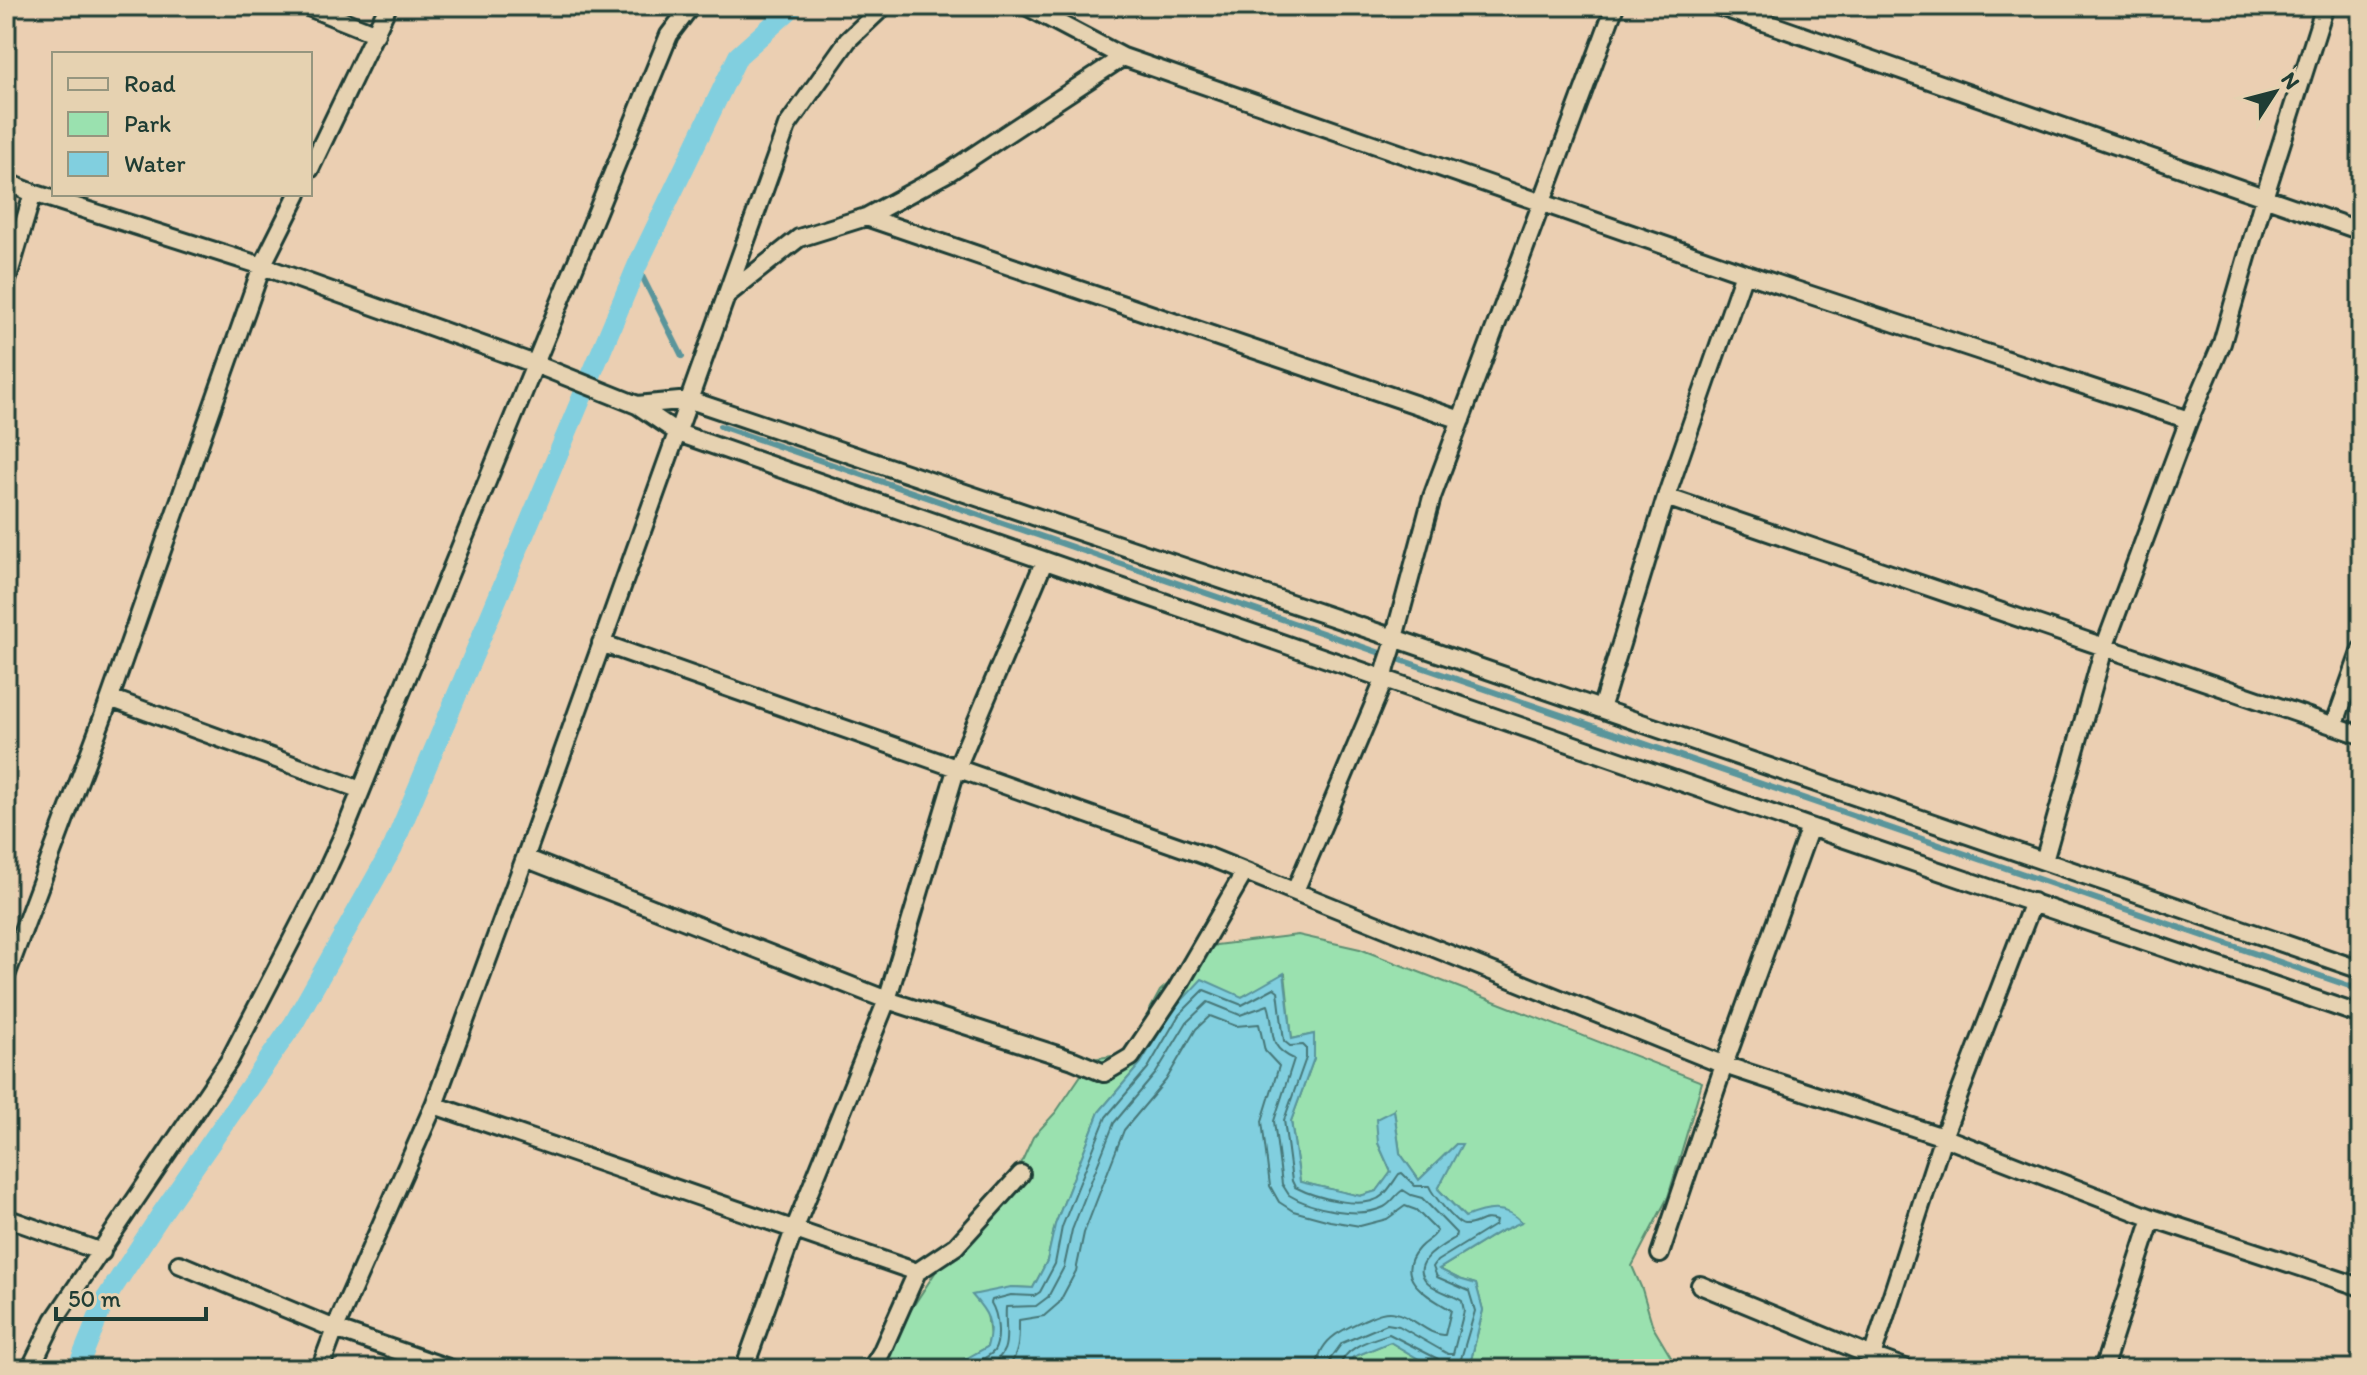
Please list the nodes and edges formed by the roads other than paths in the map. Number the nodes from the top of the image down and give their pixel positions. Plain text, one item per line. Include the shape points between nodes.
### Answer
1 (306, 6) edge
2 (388, 6) edge
3 (691, 6) edge
4 (884, 6) edge
5 (1026, 6) edge
6 (1615, 6) edge
7 (1718, 6) edge
8 (2325, 6) edge
9 (376, 34) junction
10 (1123, 57) junction
11 (312, 165) edge
12 (6, 182) edge
13 (33, 193) junction
14 (297, 196) edge
15 (2264, 198) junction
16 (1542, 203) junction
17 (866, 217) junction
18 (2361, 231) edge
19 (262, 266) junction
20 (1744, 273) junction
21 (6, 284) edge
22 (727, 295) junction
23 (540, 366) junction
24 (690, 400) junction
25 (637, 405) junction
26 (1461, 420) junction
27 (2189, 420) junction
28 (678, 433) junction
29 (1666, 497) junction
30 (1044, 562) junction
31 (1394, 641) junction
32 (601, 643) junction
33 (2104, 648) junction
34 (2361, 650) edge
35 (1385, 676) junction
36 (110, 698) junction
37 (1601, 709) junction
38 (2334, 726) junction
39 (2361, 735) edge
40 (956, 770) junction
41 (361, 790) junction
42 (1810, 827) junction
43 (525, 858) junction
44 (2044, 861) junction
45 (1244, 873) junction
46 (1295, 891) junction
47 (2033, 902) junction
48 (2361, 970) edge
49 (6, 976) edge
50 (887, 1000) junction
51 (2361, 1015) edge
52 (1724, 1065) junction
53 (434, 1105) junction
54 (1943, 1137) junction
55 (1021, 1174) dead end
56 (6, 1218) edge
57 (2152, 1218) junction
58 (794, 1230) junction
59 (102, 1252) junction
60 (1660, 1254) dead end
61 (179, 1264) dead end
62 (917, 1272) junction
63 (1700, 1285) dead end
64 (2361, 1287) edge
65 (335, 1329) junction
66 (1870, 1363) edge
67 (30, 1369) edge
68 (320, 1369) edge
69 (451, 1369) edge
70 (744, 1369) edge
71 (871, 1369) edge
72 (1908, 1369) edge
73 (2103, 1369) edge

1 - 9 street
2 - 9 street
3 - 23 street via 669,35
4 - 22 street via 848,40 787,126
5 - 10 street
6 - 16 street
7 - 15 street
8 - 15 street
9 - 11 street
10 - 16 street
10 - 17 street via 949,172
12 - 13 street
13 - 19 street
13 - 21 street
14 - 19 street
15 - 18 street
15 - 27 street via 2222,343
16 - 20 street
16 - 26 street
17 - 22 street via 799,238
17 - 26 street
19 - 23 street
19 - 36 street
20 - 27 street
20 - 29 street
22 - 24 street
23 - 25 street
23 - 41 street
24 - 25 street
24 - 28 street
24 - 31 street
25 - 28 street
26 - 31 street via 1432,497
27 - 33 street
28 - 30 street
28 - 32 street
29 - 33 street
29 - 37 street
30 - 35 street
30 - 40 street
31 - 35 street
31 - 37 street
32 - 40 street
32 - 43 street
33 - 38 street
33 - 44 street
34 - 38 street
35 - 42 street
35 - 46 street
36 - 41 street
36 - 49 street
37 - 44 street
38 - 39 street
40 - 45 street
40 - 50 street
41 - 59 street via 318,889 229,1061
42 - 47 street
42 - 52 street
43 - 50 street
43 - 53 street
44 - 48 street
45 - 46 street
45 - 50 street via 1131,1057 1104,1073
46 - 52 street
47 - 51 street
47 - 54 street
50 - 58 street
52 - 54 street
52 - 60 street
53 - 58 street
53 - 65 street
54 - 57 street
54 - 66 street
55 - 62 street via 956,1246
56 - 59 street
57 - 64 street
57 - 73 street
58 - 62 street
58 - 70 street
59 - 67 street via 54,1320
61 - 65 street
62 - 71 street
63 - 66 street
65 - 68 street
65 - 69 street
66 - 72 street

